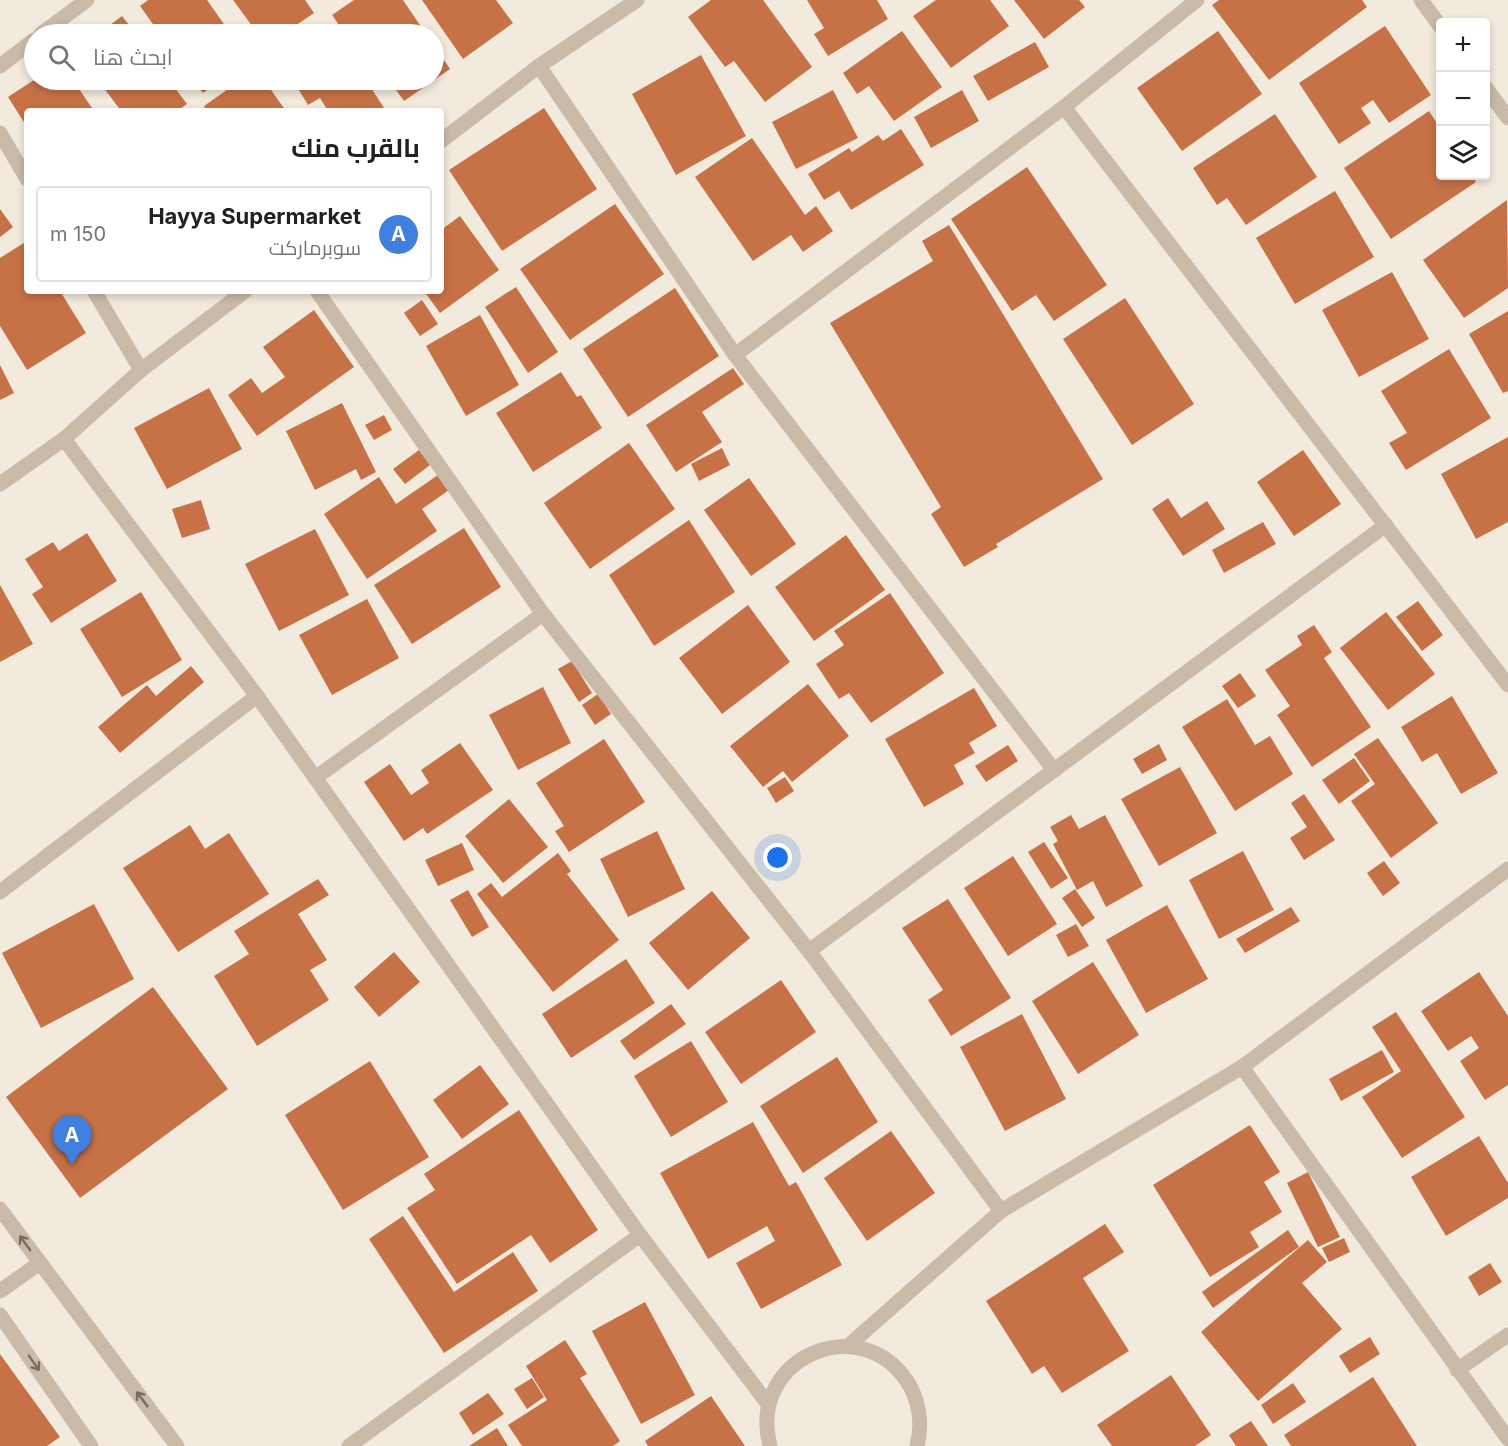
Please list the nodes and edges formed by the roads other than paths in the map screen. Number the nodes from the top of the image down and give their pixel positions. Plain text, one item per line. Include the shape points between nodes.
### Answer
1 (87, 0) edge
2 (1197, 0) edge
3 (1421, 0) edge
4 (628, 3) edge
5 (1436, 21) edge
6 (55, 24) edge
7 (24, 48) edge
8 (0, 66) edge
9 (539, 66) junction
10 (1490, 95) edge
11 (1064, 108) junction
12 (1508, 118) edge
13 (0, 133) edge
14 (444, 139) edge
15 (24, 174) edge
16 (96, 294) edge
17 (241, 294) edge
18 (319, 294) edge
19 (735, 355) junction
20 (141, 370) junction
21 (64, 439) junction
22 (0, 484) edge
23 (1386, 525) junction
24 (543, 614) junction
25 (1508, 685) edge
26 (257, 696) junction
27 (1054, 770) junction
28 (315, 778) junction
29 (1508, 868) edge
30 (0, 892) edge
31 (809, 951) junction
32 (1242, 1067) junction
33 (0, 1209) edge
34 (1000, 1211) junction
35 (640, 1235) junction
36 (40, 1263) junction
37 (0, 1291) edge
38 (0, 1316) edge
39 (1508, 1335) edge
40 (848, 1346) junction
41 (1457, 1370) junction
42 (768, 1404) junction
43 (1508, 1439) edge
44 (918, 1445) edge
45 (91, 1446) edge
46 (177, 1446) edge
47 (349, 1446) edge
48 (770, 1446) edge

1 - 6 street
2 - 11 street
3 - 5 street
4 - 9 street
7 - 8 street
9 - 14 street
9 - 19 street
10 - 12 street
11 - 19 street
11 - 23 street
13 - 15 street
16 - 20 street
17 - 20 street
18 - 24 street
19 - 27 street
20 - 21 street
21 - 22 street
21 - 26 street
23 - 25 street
23 - 27 street
24 - 28 street
24 - 31 street
26 - 28 street
26 - 30 street
27 - 31 street
28 - 35 street
29 - 32 street
31 - 34 street
32 - 34 street
32 - 41 street
36 -> 33 street
34 - 40 street
35 - 42 street
35 - 47 street
36 - 37 street
46 -> 36 street
38 -> 45 street
39 - 41 street
40 - 42 street via 821,1349 797,1361 779,1380
40 - 44 street via 870,1351 890,1362 906,1378 916,1398 920,1421
41 - 43 street
42 - 48 street via 766,1431

